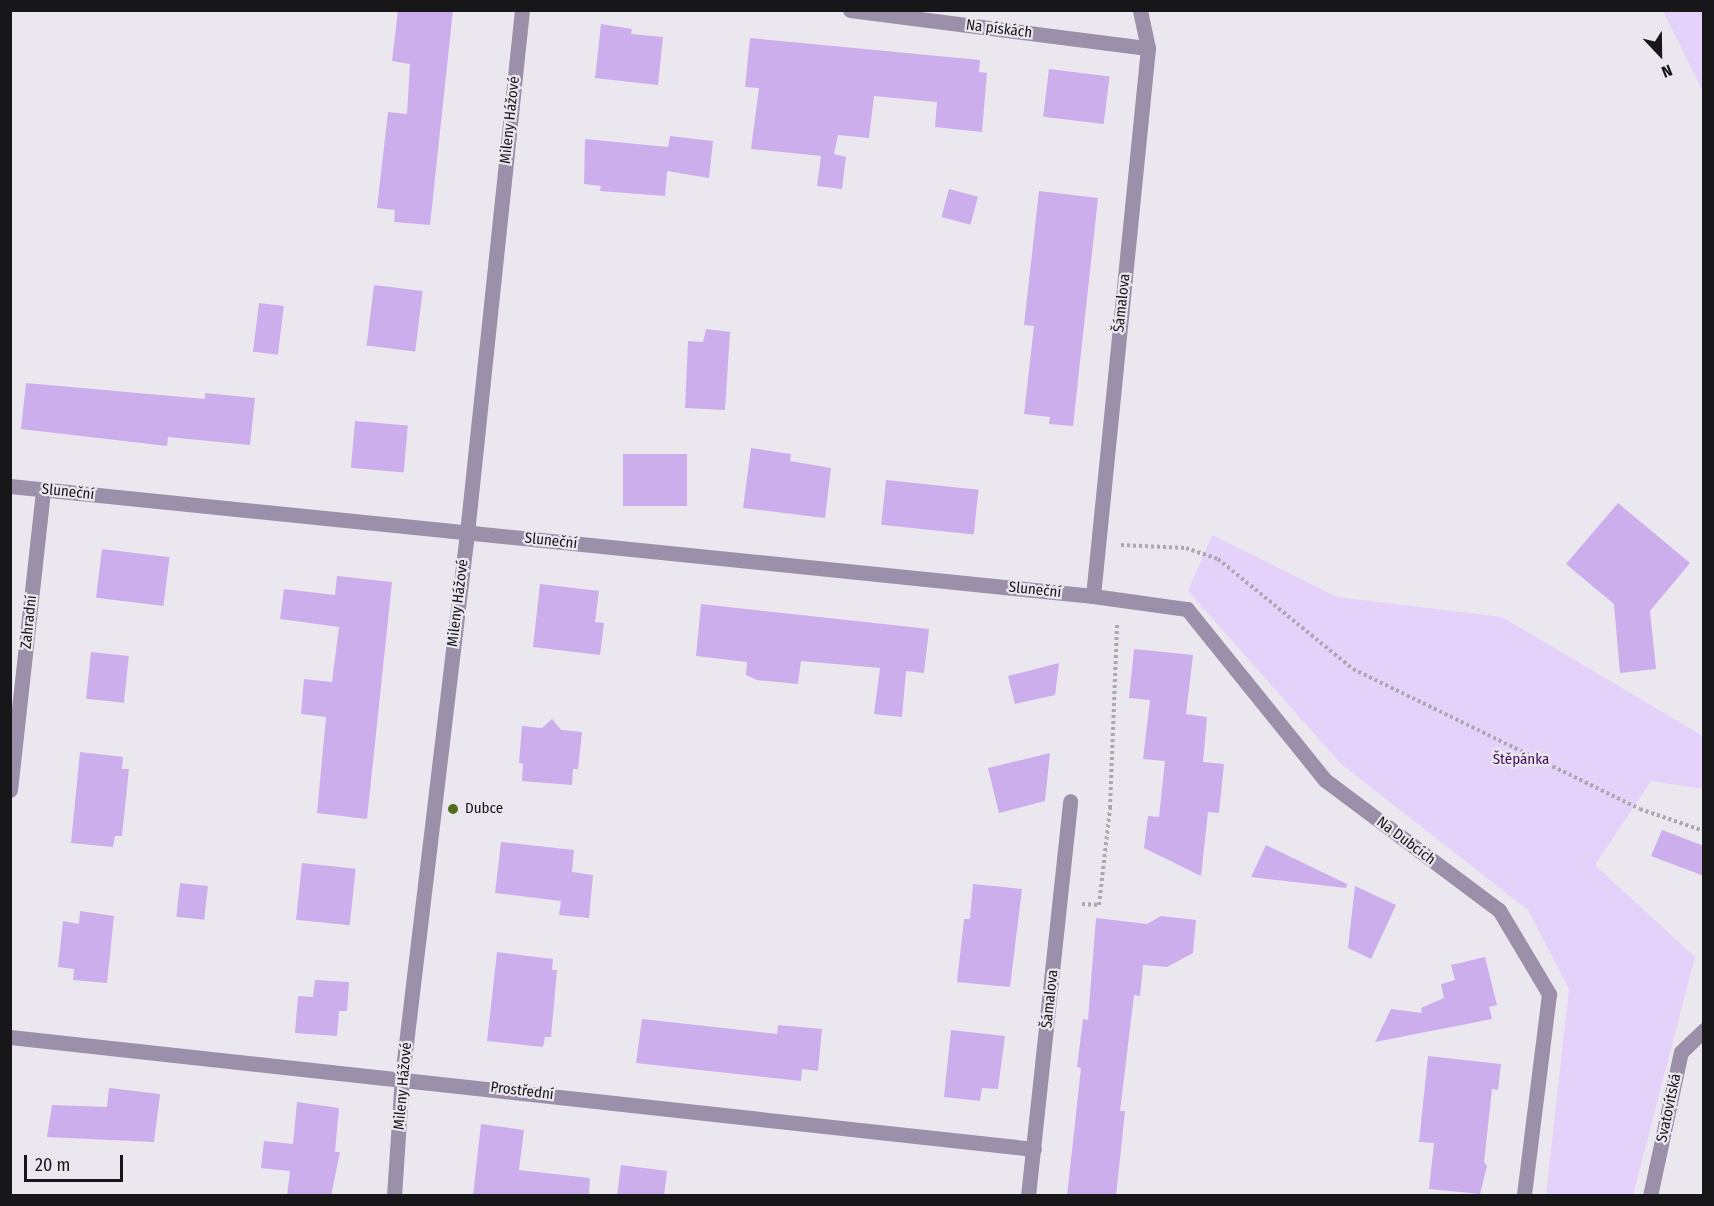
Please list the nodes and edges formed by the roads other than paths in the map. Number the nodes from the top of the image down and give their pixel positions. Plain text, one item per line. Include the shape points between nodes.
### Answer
1 (522, 10) edge
2 (850, 10) edge
3 (1140, 10) edge
4 (1148, 48) junction
5 (10, 486) edge
6 (44, 489) junction
7 (467, 533) junction
8 (1092, 596) junction
9 (10, 789) edge
10 (1070, 801) dead end
11 (1704, 1030) edge
12 (10, 1037) edge
13 (402, 1077) junction
14 (1034, 1149) junction
15 (394, 1196) edge
16 (1028, 1196) edge
17 (1524, 1196) edge
18 (1650, 1196) edge

1 - 7 street, Mileny Hážové
2 - 4 street, Na pískách
3 - 4 street, Šámalova
4 - 8 street, Šámalova
5 - 6 street, Sluneční
6 - 7 street, Sluneční
6 - 9 street, Zahradní
7 - 8 street, Sluneční
7 - 13 street, Mileny Hážové
8 - 17 street, Na Dubcích via 1187,609 1325,780 1499,910 1549,994
10 - 14 street, Šámalova
11 - 18 street, Svatovítská via 1681,1052
12 - 13 street, Prostřední
13 - 14 street, Prostřední
13 - 15 street, Mileny Hážové
14 - 16 street, Šámalova

